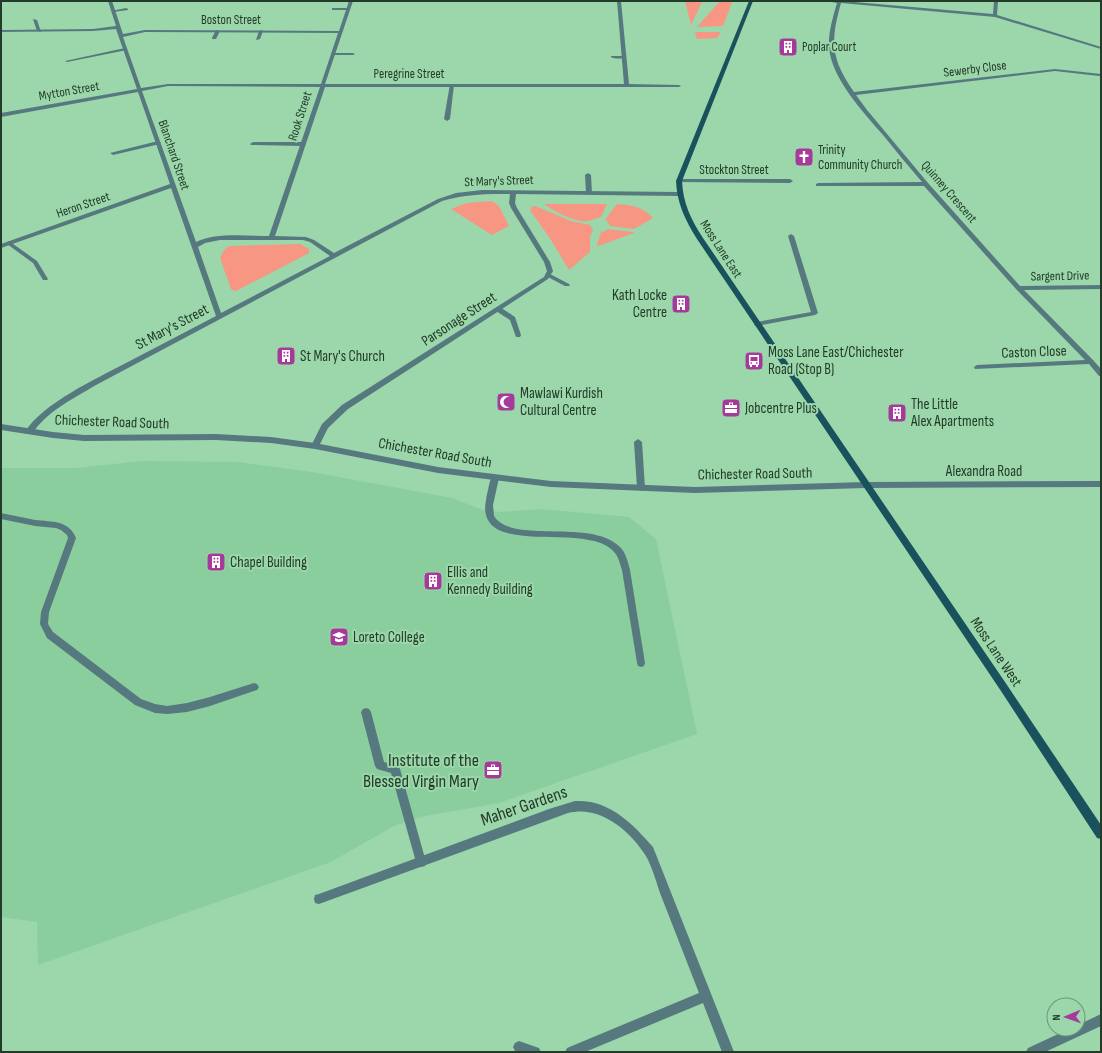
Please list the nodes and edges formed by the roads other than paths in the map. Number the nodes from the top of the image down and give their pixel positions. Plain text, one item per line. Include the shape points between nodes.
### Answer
1 (110, 1) edge
2 (351, 1) edge
3 (619, 1) edge
4 (751, 1) edge
5 (829, 1) edge
6 (996, 1) edge
7 (840, 2) edge
8 (126, 9) dead end
9 (334, 9) dead end
10 (348, 9) junction
11 (113, 11) junction
12 (995, 16) junction
13 (35, 20) dead end
14 (118, 27) junction
15 (39, 30) junction
16 (1, 31) edge
17 (218, 31) junction
18 (261, 31) junction
19 (341, 32) junction
20 (122, 36) junction
21 (214, 38) dead end
22 (258, 38) dead end
23 (1101, 48) edge
24 (125, 49) junction
25 (333, 54) junction
26 (353, 54) dead end
27 (613, 57) dead end
28 (624, 57) junction
29 (68, 61) dead end
30 (1100, 75) edge
31 (322, 85) junction
32 (452, 85) junction
33 (627, 86) junction
34 (679, 86) dead end
35 (140, 89) junction
36 (853, 94) junction
37 (1, 115) edge
38 (447, 119) dead end
39 (158, 143) junction
40 (252, 144) dead end
41 (303, 144) junction
42 (113, 152) dead end
43 (588, 175) dead end
44 (679, 181) junction
45 (790, 181) dead end
46 (926, 184) junction
47 (173, 185) junction
48 (818, 185) dead end
49 (513, 192) junction
50 (589, 193) junction
51 (678, 194) junction
52 (791, 236) dead end
53 (271, 238) junction
54 (9, 243) junction
55 (1, 246) edge
56 (194, 246) junction
57 (334, 256) junction
58 (548, 275) junction
59 (45, 279) dead end
60 (567, 285) dead end
61 (1101, 287) edge
62 (1018, 288) junction
63 (498, 309) junction
64 (219, 316) junction
65 (757, 324) junction
66 (518, 335) dead end
67 (1091, 362) junction
68 (977, 367) dead end
69 (1101, 374) edge
70 (1, 427) edge
71 (29, 432) junction
72 (638, 442) dead end
73 (315, 446) junction
74 (495, 478) junction
75 (1101, 484) edge
76 (866, 485) junction
77 (641, 488) junction
78 (1, 516) edge
79 (641, 663) dead end
80 (254, 687) dead end
81 (366, 712) dead end
82 (1101, 834) edge
83 (420, 862) junction
84 (320, 899) dead end
85 (706, 996) junction
86 (1101, 1020) edge
87 (519, 1047) dead end
88 (535, 1052) edge
89 (571, 1052) edge
90 (728, 1052) edge
91 (1032, 1052) edge

1 - 11 street, Blanchard Street
2 - 10 street, Rook Street
3 - 28 street
4 - 44 main road, Moss Lane East
5 - 7 street
6 - 12 street
7 - 12 street
7 - 36 street, Quinney Crescent via 832,26 832,57
8 - 11 street
9 - 10 street
10 - 19 street, Rook Street
11 - 14 street, Blanchard Street
12 - 23 street
13 - 15 street
14 - 15 street via 93,30
14 - 20 street, Blanchard Street
15 - 16 street
17 - 18 street, Boston Street
17 - 20 street, Boston Street via 145,31
17 - 21 street
18 - 19 street, Boston Street
18 - 22 street
19 - 25 street, Rook Street
20 - 24 street, Blanchard Street
24 - 29 street
24 - 35 street, Blanchard Street
25 - 26 street
25 - 31 street, Rook Street
27 - 28 street
28 - 33 street
30 - 36 street, Sewerby Close via 1054,70
31 - 32 street, Peregrine Street
31 - 35 street, Peregrine Street via 168,85
31 - 41 street, Rook Street
32 - 33 street, Peregrine Street
32 - 38 street
33 - 34 street, Peregrine Street
35 - 37 street, Mytton Street
35 - 39 street, Blanchard Street
36 - 46 street, Quinney Crescent
39 - 42 street
39 - 47 street, Blanchard Street
40 - 41 street
41 - 53 street, Rook Street
43 - 50 street
44 - 45 street, Stockton Street
44 - 51 main road, Moss Lane East
46 - 48 street
46 - 62 street, Quinney Crescent
47 - 54 street, Heron Street
47 - 56 street, Blanchard Street
49 - 50 street, St Mary's Street
49 - 57 street, St Mary's Street via 475,192 440,200
49 - 58 street via 514,208 548,262
50 - 51 street, St Mary's Street
51 - 65 main road, Moss Lane East via 682,208 695,230
52 - 65 street via 815,312
53 - 56 street via 216,239 203,241
53 - 57 street via 308,239
54 - 55 street, Heron Street
54 - 59 street via 35,262
56 - 64 street, Blanchard Street
57 - 64 street, St Mary's Street
58 - 60 street
58 - 63 street, Parsonage Street
61 - 62 street, Sargent Drive
62 - 67 street, Quinney Crescent
63 - 66 street via 513,319
63 - 73 street, Parsonage Street via 344,407 325,426
64 - 71 street, St Mary's Street via 94,383 42,416
65 - 76 main road, Moss Lane East
67 - 68 street, Caston Close
67 - 69 street, Quinney Crescent
70 - 71 street, Chichester Road South
71 - 73 street, Chichester Road South via 84,438 238,438
72 - 77 street
73 - 74 street, Chichester Road South via 438,470
74 - 77 street, Chichester Road South via 551,484
74 - 79 street via 489,511 492,520 502,527 514,531 594,537 607,541 617,548 626,570
75 - 76 street, Alexandra Road
76 - 77 street, Chichester Road South via 695,490
76 - 82 main road, Moss Lane West
78 - 80 street via 57,525 70,533 72,538 45,612 44,624 50,635 138,702 151,708 183,709
81 - 83 street via 380,766 395,769
83 - 84 street, Maher Gardens
83 - 85 street, Maher Gardens via 549,814 578,806 598,809 609,814 628,826 649,851
85 - 89 street
85 - 90 street, Maher Gardens
86 - 91 street
87 - 88 street

